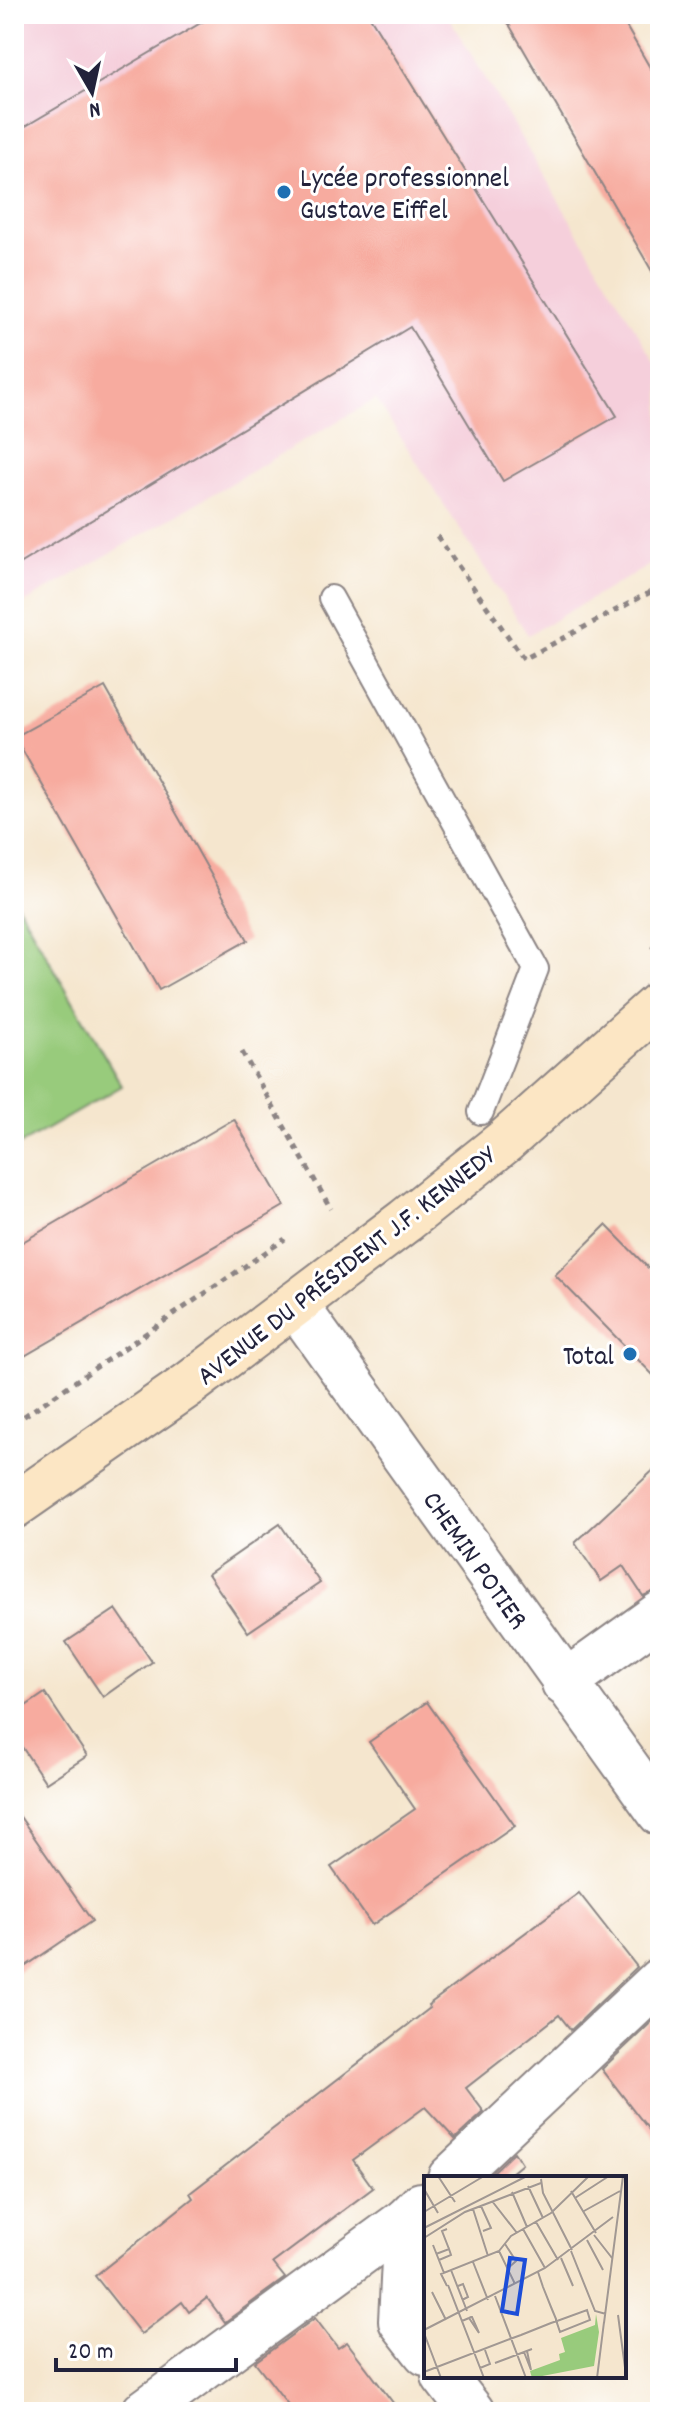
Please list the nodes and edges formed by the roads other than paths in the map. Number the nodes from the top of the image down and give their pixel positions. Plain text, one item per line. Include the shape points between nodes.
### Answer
1 (331, 598) dead end
2 (660, 1003) edge
3 (481, 1112) dead end
4 (295, 1304) junction
5 (14, 1506) edge
6 (660, 1614) edge
7 (564, 1683) junction
8 (660, 1813) edge
9 (660, 1980) edge
10 (452, 2176) edge
11 (416, 2210) edge
12 (424, 2350) edge
13 (446, 2378) edge
14 (144, 2412) edge
15 (472, 2412) edge

1 - 3 lane via 536,969
2 - 4 street, AVENUE DU PRÉSIDENT J.F. KENNEDY via 505,1141
4 - 5 street, AVENUE DU PRÉSIDENT J.F. KENNEDY
4 - 7 street, CHEMIN POTIER
6 - 7 street
7 - 8 street, CHEMIN POTIER
9 - 10 street
11 - 12 street via 401,2321
11 - 14 street
13 - 15 street

